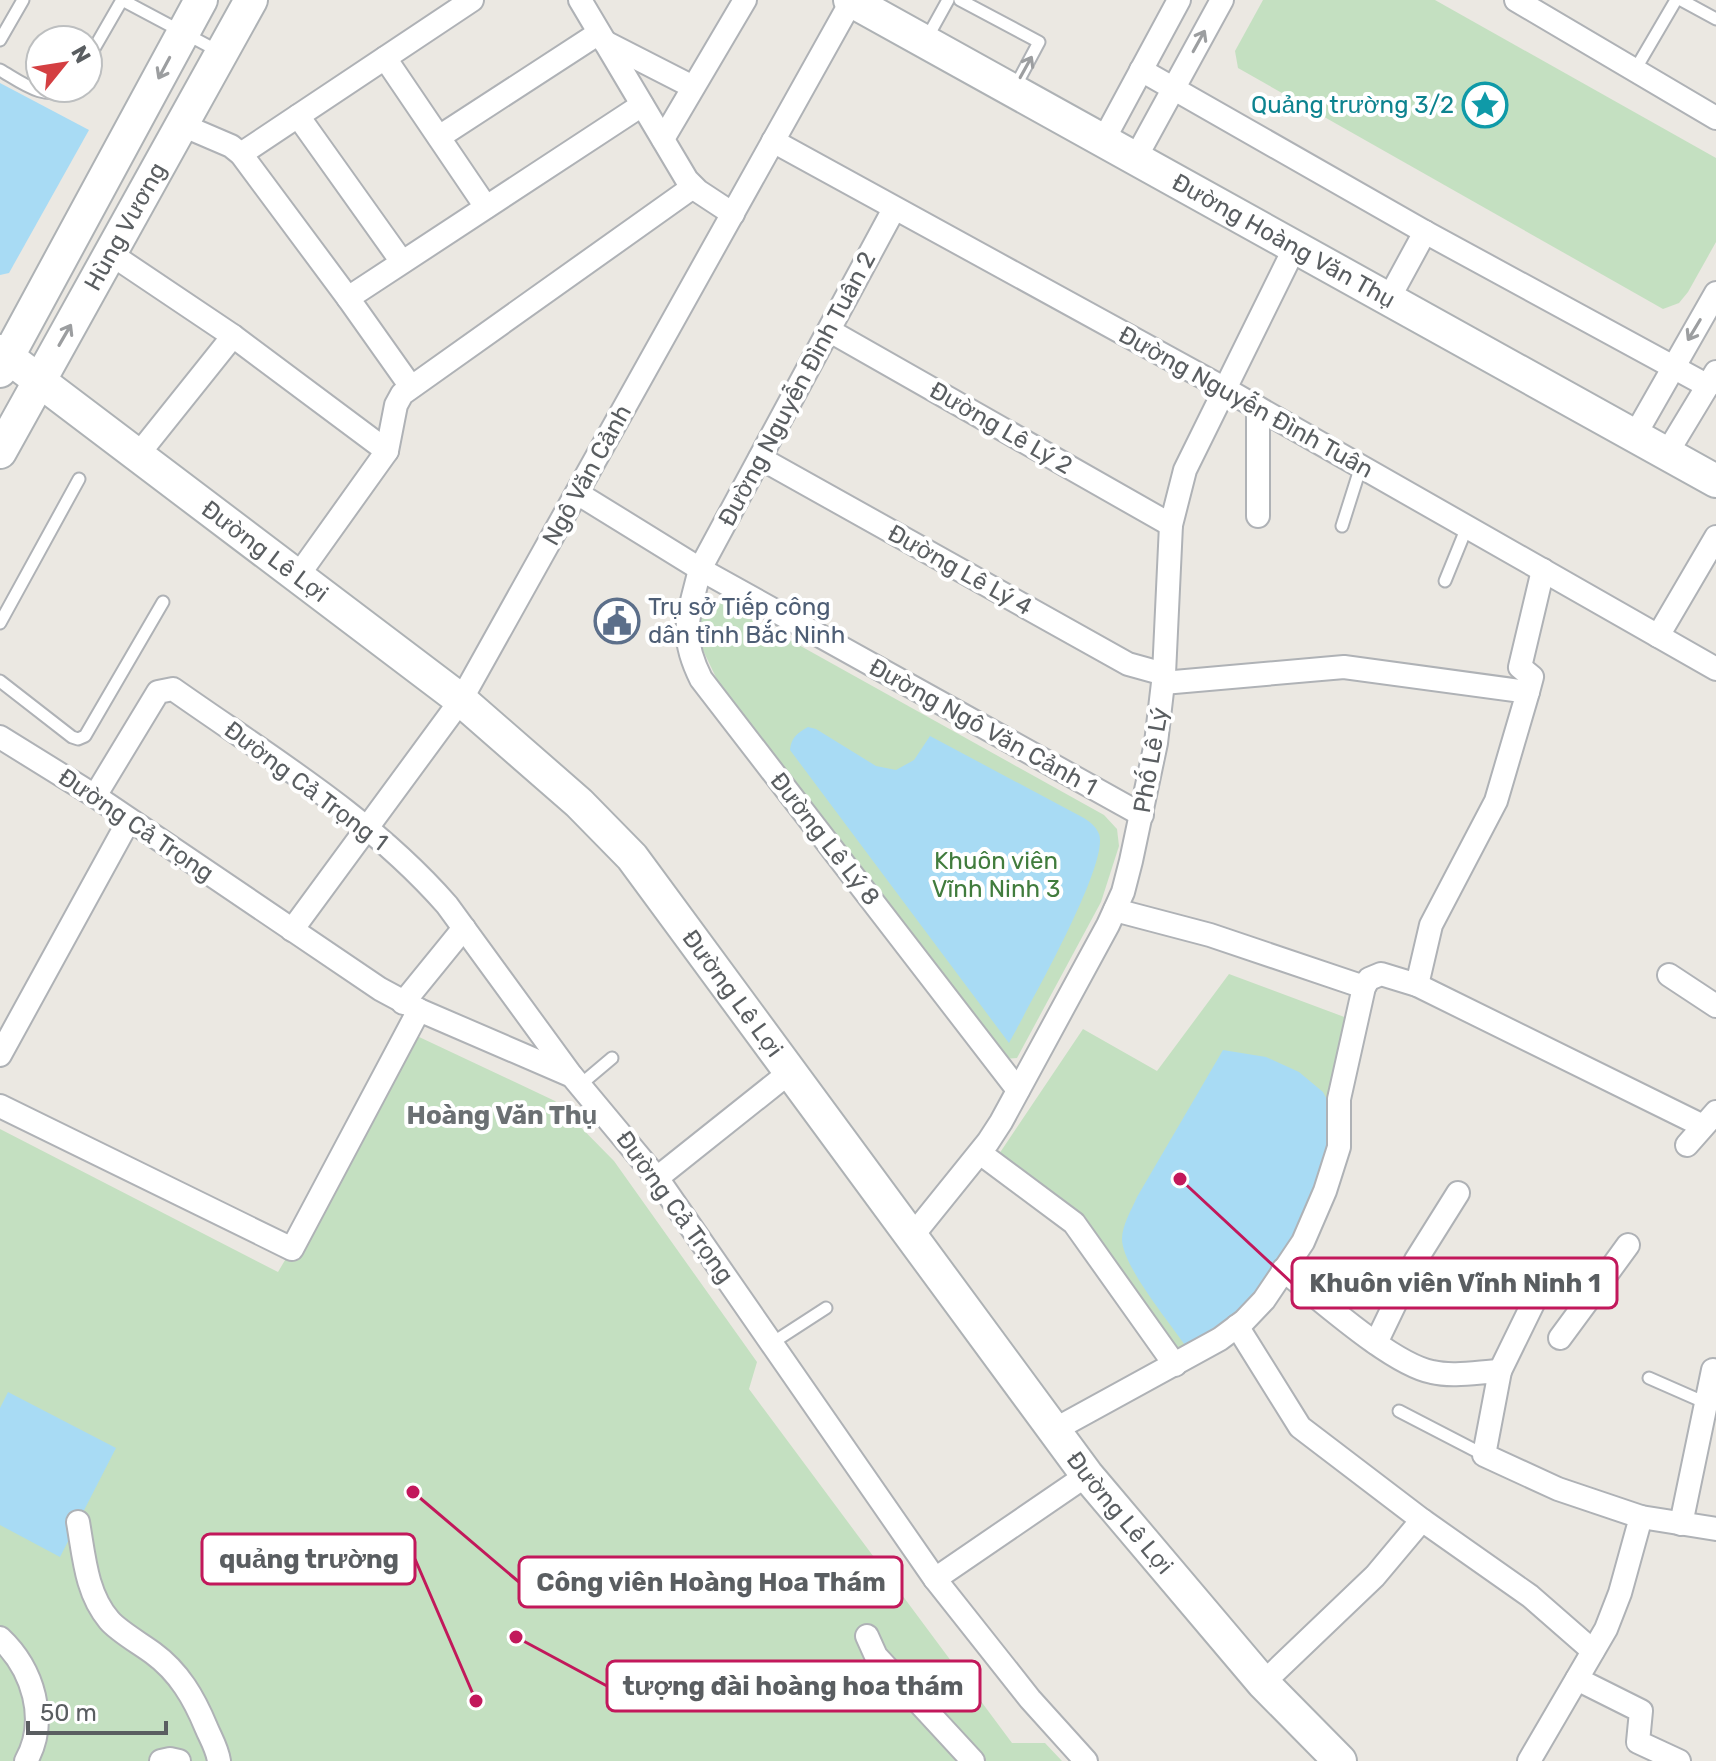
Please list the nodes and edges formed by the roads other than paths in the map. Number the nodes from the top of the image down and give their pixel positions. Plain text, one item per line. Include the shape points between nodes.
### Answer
1 (23, 0) edge
2 (201, 0) edge
3 (251, 0) edge
4 (472, 0) edge
5 (580, 0) edge
6 (745, 0) edge
7 (851, 0) edge
8 (948, 0) edge
9 (960, 0) edge
10 (1179, 0) edge
11 (1222, 0) edge
12 (1516, 0) edge
13 (1678, 0) edge
14 (1716, 19) edge
15 (104, 31) edge
16 (184, 31) junction
17 (602, 37) junction
18 (0, 40) edge
19 (925, 42) junction
20 (222, 53) junction
21 (385, 58) junction
22 (0, 70) edge
23 (1141, 70) junction
24 (1635, 70) junction
25 (24, 82) edge
26 (693, 87) junction
27 (1173, 89) junction
28 (1012, 91) junction
29 (642, 105) junction
30 (298, 116) junction
31 (1716, 118) edge
32 (182, 125) junction
33 (439, 137) junction
34 (663, 139) junction
35 (773, 141) junction
36 (1103, 141) junction
37 (241, 154) junction
38 (1135, 159) junction
39 (693, 187) junction
40 (486, 207) junction
41 (894, 209) junction
42 (733, 214) junction
43 (1425, 232) junction
44 (1294, 249) junction
45 (111, 254) junction
46 (402, 262) junction
47 (1716, 293) edge
48 (348, 298) junction
49 (1388, 300) junction
50 (830, 331) junction
51 (233, 336) junction
52 (3, 359) edge
53 (1671, 367) junction
54 (40, 379) junction
55 (1712, 379) edge
56 (411, 387) junction
57 (1225, 389) junction
58 (1258, 408) junction
59 (1635, 435) junction
60 (387, 451) junction
61 (0, 452) edge
62 (1667, 453) junction
63 (137, 456) junction
64 (760, 458) junction
65 (1361, 466) junction
66 (79, 479) dead end
67 (1716, 481) edge
68 (577, 493) junction
69 (1258, 516) dead end
70 (1171, 525) junction
71 (1342, 526) dead end
72 (1467, 527) junction
73 (1716, 537) edge
74 (700, 569) junction
75 (1543, 570) junction
76 (297, 577) junction
77 (1445, 581) dead end
78 (163, 602) dead end
79 (1, 616) edge
80 (1658, 636) junction
81 (1716, 669) edge
82 (1163, 679) junction
83 (0, 681) edge
84 (1528, 692) junction
85 (461, 700) junction
86 (0, 737) edge
87 (95, 796) junction
88 (1142, 815) junction
89 (129, 820) junction
90 (367, 827) junction
91 (1115, 910) junction
92 (464, 928) junction
93 (292, 930) junction
94 (1669, 975) dead end
95 (1417, 985) junction
96 (1364, 987) junction
97 (411, 1006) junction
98 (1716, 1006) edge
99 (0, 1055) edge
100 (612, 1058) dead end
101 (790, 1072) junction
102 (576, 1081) junction
103 (1018, 1090) junction
104 (0, 1106) edge
105 (1709, 1119) edge
106 (1687, 1145) dead end
107 (980, 1153) junction
108 (657, 1178) junction
109 (1458, 1193) dead end
110 (913, 1235) junction
111 (1628, 1245) dead end
112 (1283, 1270) junction
113 (1588, 1300) junction
114 (826, 1308) dead end
115 (1237, 1326) junction
116 (1560, 1338) dead end
117 (772, 1343) junction
118 (1376, 1343) junction
119 (1175, 1365) junction
120 (1713, 1370) dead end
121 (1500, 1371) junction
122 (1649, 1378) dead end
123 (1706, 1403) junction
124 (1399, 1411) dead end
125 (1054, 1430) junction
126 (1707, 1445) edge
127 (1484, 1455) junction
128 (1087, 1475) junction
129 (1641, 1517) junction
130 (1422, 1520) junction
131 (78, 1522) dead end
132 (1681, 1524) junction
133 (1716, 1529) edge
134 (935, 1579) junction
135 (867, 1636) dead end
136 (0, 1638) edge
137 (1593, 1651) junction
138 (1577, 1679) junction
139 (1263, 1683) junction
140 (26, 1761) edge
141 (161, 1761) edge
142 (179, 1761) edge
143 (219, 1761) edge
144 (973, 1761) edge
145 (1086, 1761) edge
146 (1340, 1761) edge
147 (1529, 1761) edge
148 (1679, 1761) edge

1 - 18 lane
2 - 16 main road, Hùng Vương
3 - 20 main road, Hùng Vương
4 - 21 street
5 - 17 street
6 - 26 street
7 - 19 main road, Đường Hoàng Văn Thụ
7 - 35 street, Ngô Văn Cảnh
8 - 19 lane
28 -> 9 lane via 1039,42
10 - 23 street
27 -> 11 street
12 - 24 street
13 - 14 lane
13 - 24 lane
15 - 16 lane via 122,0
16 - 20 lane
16 -> 52 main road, Hùng Vương
17 - 26 street
17 - 29 street
17 - 33 street
19 - 28 main road, Đường Hoàng Văn Thụ
20 - 32 main road, Hùng Vương
21 - 30 street
21 - 33 street
22 - 25 lane
23 - 27 street
23 - 36 street
24 - 31 street
26 - 34 street
27 - 38 street
27 - 43 street
28 - 36 main road, Đường Hoàng Văn Thụ
29 - 34 street
29 - 40 street
30 - 37 street
30 - 46 street
32 - 37 street
32 - 45 main road, Hùng Vương
33 - 40 street
34 - 39 street
35 - 41 street, Đường Nguyễn Đình Tuân
35 - 42 street, Ngô Văn Cảnh
36 - 38 main road, Đường Hoàng Văn Thụ
37 - 48 street
38 - 44 main road, Đường Hoàng Văn Thụ
39 - 42 street
39 - 56 street
40 - 46 street
41 - 50 street, Đường Nguyễn Đình Tuân 2
41 - 57 street, Đường Nguyễn Đình Tuân
42 - 68 street, Ngô Văn Cảnh
43 - 49 street
43 - 53 street
44 - 49 main road, Đường Hoàng Văn Thụ
44 - 57 street, Phố Lê Lý
45 - 51 street
54 -> 45 main road, Hùng Vương
46 - 48 street
47 -> 53 street
48 - 56 street
49 - 59 main road, Đường Hoàng Văn Thụ
50 - 64 street, Đường Nguyễn Đình Tuân 2
50 - 70 street, Đường Lê Lý 2
51 - 60 street
51 - 63 street
52 - 54 main road, Đường Lê Lợi
53 - 55 street
53 - 59 street
54 - 61 main road, Hùng Vương
54 - 63 main road, Đường Lê Lợi
55 - 62 street
56 - 60 street via 396,405
57 - 58 street, Đường Nguyễn Đình Tuân
57 - 70 street, Phố Lê Lý via 1185,470
58 - 65 street, Đường Nguyễn Đình Tuân
58 - 69 street
59 - 62 main road, Đường Hoàng Văn Thụ
60 - 76 street
62 - 67 main road, Đường Hoàng Văn Thụ
63 - 76 main road, Đường Lê Lợi
64 - 74 street, Đường Nguyễn Đình Tuân 2
64 - 82 street, Đường Lê Lý 4
65 - 71 lane
65 - 72 street, Đường Nguyễn Đình Tuân
66 - 79 lane
68 - 74 street, Đường Ngô Văn Cảnh 1
68 - 85 street, Ngô Văn Cảnh
70 - 82 street, Phố Lê Lý
72 - 75 street, Đường Nguyễn Đình Tuân
72 - 77 lane
73 - 80 street
74 - 88 street, Đường Ngô Văn Cảnh 1
74 - 103 street, Đường Lê Lý 8 via 686,629 689,654 701,679
75 - 80 street, Đường Nguyễn Đình Tuân
75 - 84 street via 1520,667 1532,677
76 - 85 main road, Đường Lê Lợi
78 - 83 lane via 85,736 72,737
80 - 81 street, Đường Nguyễn Đình Tuân
82 - 84 street via 1344,667
82 - 88 street, Phố Lê Lý
84 - 95 street via 1496,801 1431,925
85 - 90 street, Ngô Văn Cảnh
85 - 101 main road, Đường Lê Lợi via 632,857
86 - 87 street, Đường Cả Trọng
87 - 89 street, Đường Cả Trọng
87 - 90 street, Đường Cả Trọng 1 via 158,692 173,689
88 - 91 street, Phố Lê Lý
89 - 93 street, Đường Cả Trọng
89 - 99 street
90 - 92 street, Đường Cả Trọng 1 via 427,882
90 - 93 street, Ngô Văn Cảnh
91 - 96 street via 1210,935
91 - 103 street, Phố Lê Lý
92 - 97 street
92 - 102 street, Đường Cả Trọng 1
93 - 97 street, Đường Cả Trọng
94 - 98 street
95 - 96 street via 1381,974
95 - 105 street
96 - 112 street via 1339,1099 1339,1147 1303,1242
97 - 102 street, Đường Cả Trọng
97 - 104 street via 292,1249
100 - 102 lane
101 - 108 street
101 - 110 main road, Đường Lê Lợi
102 - 108 street, Đường Cả Trọng
103 - 107 street, Phố Lê Lý
105 - 106 street
107 - 110 street, Phố Lê Lý
107 - 119 street via 1074,1223
108 - 117 street, Đường Cả Trọng
109 - 118 street via 1416,1260
110 - 125 main road, Đường Lê Lợi
111 - 113 street
112 - 115 street via 1264,1300
112 - 118 street
113 - 116 street
113 - 121 street via 1548,1277
114 - 117 lane
115 - 119 street
115 - 130 street via 1300,1427
117 - 134 street, Đường Cả Trọng
118 - 121 street via 1435,1373
119 - 125 street
120 - 123 street
121 - 127 street
122 - 123 lane
123 - 126 street
124 - 127 lane
125 - 128 main road, Đường Lê Lợi
126 - 132 street
127 - 129 street via 1558,1489
128 - 134 street
128 - 139 main road, Đường Lê Lợi
129 - 132 street
129 - 137 street via 1615,1608
130 - 137 street via 1530,1596
130 - 139 street via 1375,1576
131 - 143 street via 85,1567 110,1623 165,1662 197,1703
132 - 133 street
134 - 145 street, Đường Cả Trọng
135 - 144 street via 876,1656
136 - 140 street via 25,1671 38,1718 35,1745
137 - 138 street
138 - 147 street
138 - 148 street via 1641,1711 1638,1742
139 - 146 main road, Đường Lê Lợi
141 - 142 street

